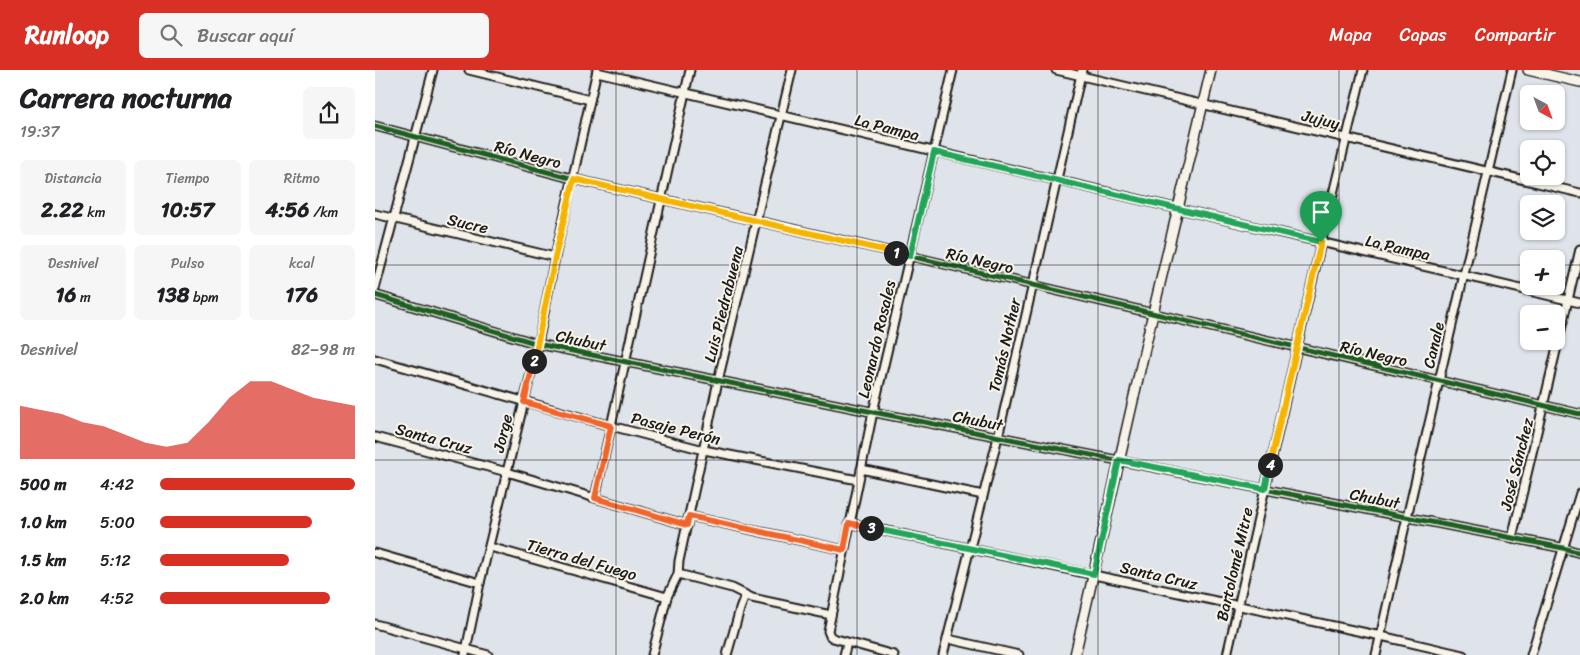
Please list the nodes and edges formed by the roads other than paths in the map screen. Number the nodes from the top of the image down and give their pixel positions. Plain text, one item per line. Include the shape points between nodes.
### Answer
1 (433, 70) edge
2 (469, 70) edge
3 (690, 70) edge
4 (792, 70) edge
5 (953, 70) edge
6 (1056, 70) edge
7 (1211, 70) edge
8 (1363, 70) edge
9 (1512, 70) edge
10 (1528, 70) edge
11 (597, 71) edge
12 (1081, 73) edge
13 (1580, 82) edge
14 (685, 93) junction
15 (591, 100) junction
16 (1203, 104) junction
17 (782, 116) junction
18 (375, 126) edge
19 (416, 137) junction
20 (1346, 139) junction
21 (934, 152) junction
22 (1488, 172) junction
23 (574, 179) junction
24 (1057, 180) junction
25 (1580, 193) edge
26 (661, 199) junction
27 (1179, 208) junction
28 (375, 214) edge
29 (394, 219) junction
30 (757, 221) junction
31 (1321, 242) junction
32 (1580, 249) edge
33 (910, 256) junction
34 (555, 257) junction
35 (1463, 276) junction
36 (1032, 285) junction
37 (375, 289) edge
38 (375, 295) edge
39 (1568, 301) junction
40 (1580, 303) edge
41 (1153, 313) junction
42 (538, 344) junction
43 (1297, 348) junction
44 (375, 359) edge
45 (624, 362) junction
46 (718, 381) junction
47 (1439, 381) junction
48 (524, 402) junction
49 (1544, 406) junction
50 (873, 412) junction
51 (1580, 414) edge
52 (611, 426) junction
53 (375, 437) edge
54 (998, 437) junction
55 (704, 450) junction
56 (1119, 460) junction
57 (861, 468) junction
58 (507, 472) junction
59 (858, 480) junction
60 (1265, 489) junction
61 (1580, 493) edge
62 (983, 494) junction
63 (595, 498) junction
64 (689, 516) junction
65 (1407, 517) junction
66 (849, 523) junction
67 (687, 525) junction
68 (1512, 538) junction
69 (490, 547) junction
70 (1563, 548) junction
71 (970, 549) junction
72 (844, 550) junction
73 (375, 553) edge
74 (1580, 553) edge
75 (678, 574) junction
76 (1094, 574) junction
77 (480, 583) junction
78 (745, 596) junction
79 (667, 597) junction
80 (1238, 606) junction
81 (831, 615) junction
82 (375, 624) edge
83 (1381, 636) junction
84 (948, 639) junction
85 (847, 643) junction
86 (466, 652) edge
87 (488, 655) edge
88 (652, 655) edge
89 (727, 655) edge
90 (844, 655) edge
91 (894, 655) edge
92 (943, 655) edge
93 (1019, 655) edge
94 (1075, 655) edge
95 (1227, 655) edge
96 (1376, 655) edge
97 (1463, 655) edge
98 (1531, 655) edge

1 - 19 street
2 - 15 street
3 - 14 street
4 - 17 street, Luis Piedrabuena
5 - 21 street, Leonardo Rosales
6 - 12 street, Jujuy
7 - 16 street
8 - 20 street, Bartolomé Mitre
9 - 22 street, Canale
10 - 13 street
11 - 14 street, La Pampa
11 - 15 street, Jorge
12 - 16 street, Jujuy
12 - 24 street, Tomás Nother
14 - 17 street, La Pampa
14 - 26 street
15 - 23 street, Jorge
16 - 20 street, Jujuy
16 - 27 street
17 - 21 street, La Pampa
17 - 30 street, Luis Piedrabuena
18 - 19 street, Río Negro
19 - 23 street, Río Negro
19 - 29 street
20 - 22 street, Jujuy
20 - 31 street, Bartolomé Mitre
21 - 24 street, La Pampa
21 - 33 street, Leonardo Rosales
22 - 25 street, Jujuy
22 - 35 street, Canale
23 - 26 street, Río Negro
23 - 34 street, Jorge
24 - 27 street, La Pampa
24 - 36 street, Tomás Nother
26 - 30 street, Río Negro
26 - 45 street
27 - 31 street, La Pampa
27 - 41 street
28 - 29 street, Sucre
29 - 34 street, Sucre
29 - 37 street
30 - 33 street, Río Negro
30 - 46 street, Luis Piedrabuena
31 - 35 street, La Pampa
31 - 43 street, Bartolomé Mitre
32 - 39 street, José Sánchez
33 - 36 street, Río Negro
33 - 50 street, Leonardo Rosales
34 - 42 street, Jorge
35 - 39 street, La Pampa
35 - 47 street, Canale
36 - 41 street, Río Negro
36 - 54 street, Tomás Nother
38 - 42 street, Chubut
39 - 40 street, La Pampa
39 - 49 street, José Sánchez
41 - 43 street, Río Negro
41 - 56 street
42 - 45 street, Chubut
42 - 48 street, Jorge
43 - 47 street, Río Negro
43 - 60 street, Bartolomé Mitre
44 - 48 street, Pasaje Perón
45 - 46 street, Chubut
45 - 52 street
46 - 50 street, Chubut
46 - 55 street, Luis Piedrabuena
47 - 49 street, Río Negro
47 - 65 street, Canale
48 - 52 street, Pasaje Perón
48 - 58 street, Jorge
49 - 51 street, Río Negro
49 - 68 street, José Sánchez
50 - 54 street, Chubut
50 - 57 street, Leonardo Rosales
52 - 55 street, Pasaje Perón
52 - 63 street
53 - 58 street, Santa Cruz
54 - 56 street, Chubut
54 - 62 street, Tomás Nother
55 - 59 street, Pasaje Perón
55 - 64 street, Luis Piedrabuena
56 - 60 street, Chubut
56 - 76 street
57 - 59 street, Leonardo Rosales
57 - 62 street
58 - 63 street, Santa Cruz
58 - 69 street, Jorge
59 - 66 street, Leonardo Rosales
60 - 65 street, Chubut
60 - 80 street, Bartolomé Mitre
61 - 70 street
62 - 71 street, Tomás Nother
63 - 67 street, Santa Cruz
64 - 67 street, Luis Piedrabuena
64 - 72 street
65 - 68 street, Chubut
65 - 83 street, Canale
66 - 71 street, Santa Cruz
66 - 72 street, Leonardo Rosales
67 - 75 street, Luis Piedrabuena
68 - 70 street, Chubut
69 - 77 street, Jorge
69 - 79 street, Tierra del Fuego
70 - 74 street, Chubut
70 - 98 street
71 - 76 street, Santa Cruz
71 - 84 street, Tomás Nother
72 - 81 street, Leonardo Rosales
73 - 77 street
75 - 78 street via 732,588
75 - 79 street, Luis Piedrabuena
76 - 80 street, Santa Cruz
76 - 94 street
77 - 86 street, Jorge
78 - 81 street
78 - 89 street
79 - 88 street, Luis Piedrabuena
80 - 83 street, Santa Cruz
80 - 95 street, Bartolomé Mitre
81 - 85 street via 830,636
82 - 86 street
83 - 96 street, Canale
83 - 97 street, Santa Cruz
84 - 92 street, Tomás Nother
84 - 93 street
85 - 90 street
85 - 91 street
86 - 87 street

